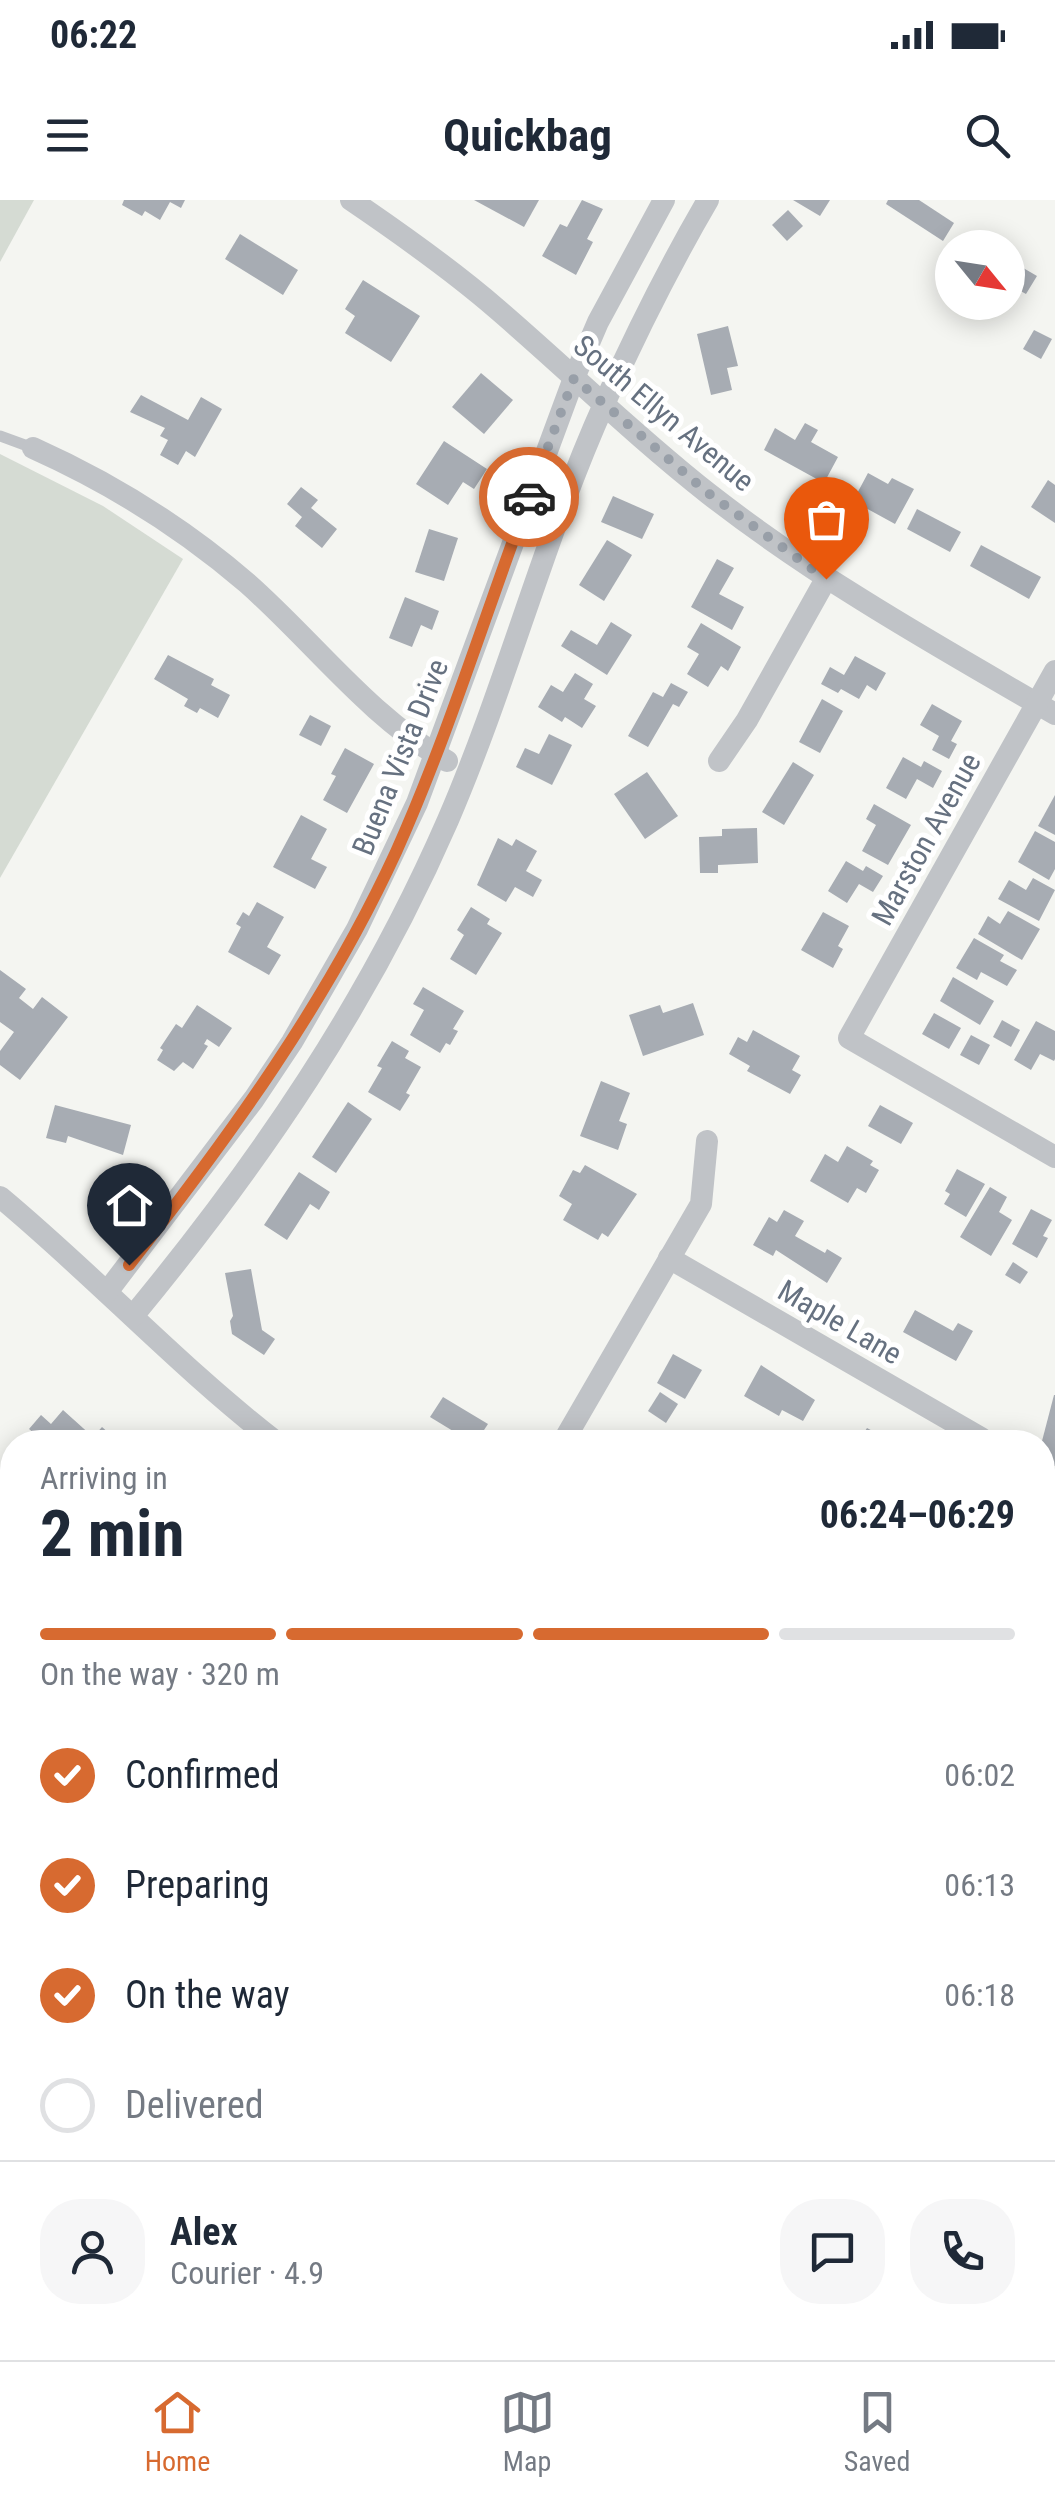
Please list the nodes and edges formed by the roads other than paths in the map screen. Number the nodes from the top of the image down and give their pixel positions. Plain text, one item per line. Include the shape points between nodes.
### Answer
1 (350, 200) edge
2 (664, 200) edge
3 (708, 200) edge
4 (574, 378) junction
5 (604, 403) junction
6 (0, 436) edge
7 (33, 448) joint
8 (826, 579) junction
9 (1055, 671) edge
10 (1046, 708) edge
11 (436, 755) junction
12 (718, 760) dead end
13 (467, 773) junction
14 (708, 1141) dead end
15 (1055, 1156) edge
16 (0, 1197) edge
17 (670, 1258) junction
18 (107, 1292) junction
19 (134, 1316) junction
20 (261, 1430) edge
21 (570, 1430) edge
22 (966, 1430) edge

1 - 4 street, South Ellyn Avenue via 452,272
2 - 4 street, Buena Vista Drive
3 - 5 street
4 - 5 street, South Ellyn Avenue
4 - 11 street, Buena Vista Drive
5 - 8 street, South Ellyn Avenue via 708,493
5 - 13 street
6 - 7 lane
7 - 11 street via 130,497 208,551 402,732
8 - 10 street, South Ellyn Avenue
8 - 12 street
9 - 10 street, Marston Avenue
10 - 15 street, Marston Avenue via 849,1038
11 - 13 street
11 - 18 street, Buena Vista Drive via 357,930 292,1042
13 - 19 street via 400,919 318,1066 241,1182
14 - 17 street via 700,1204
16 - 18 street
17 - 21 street
17 - 22 street, Maple Lane
18 - 19 street
19 - 20 street

